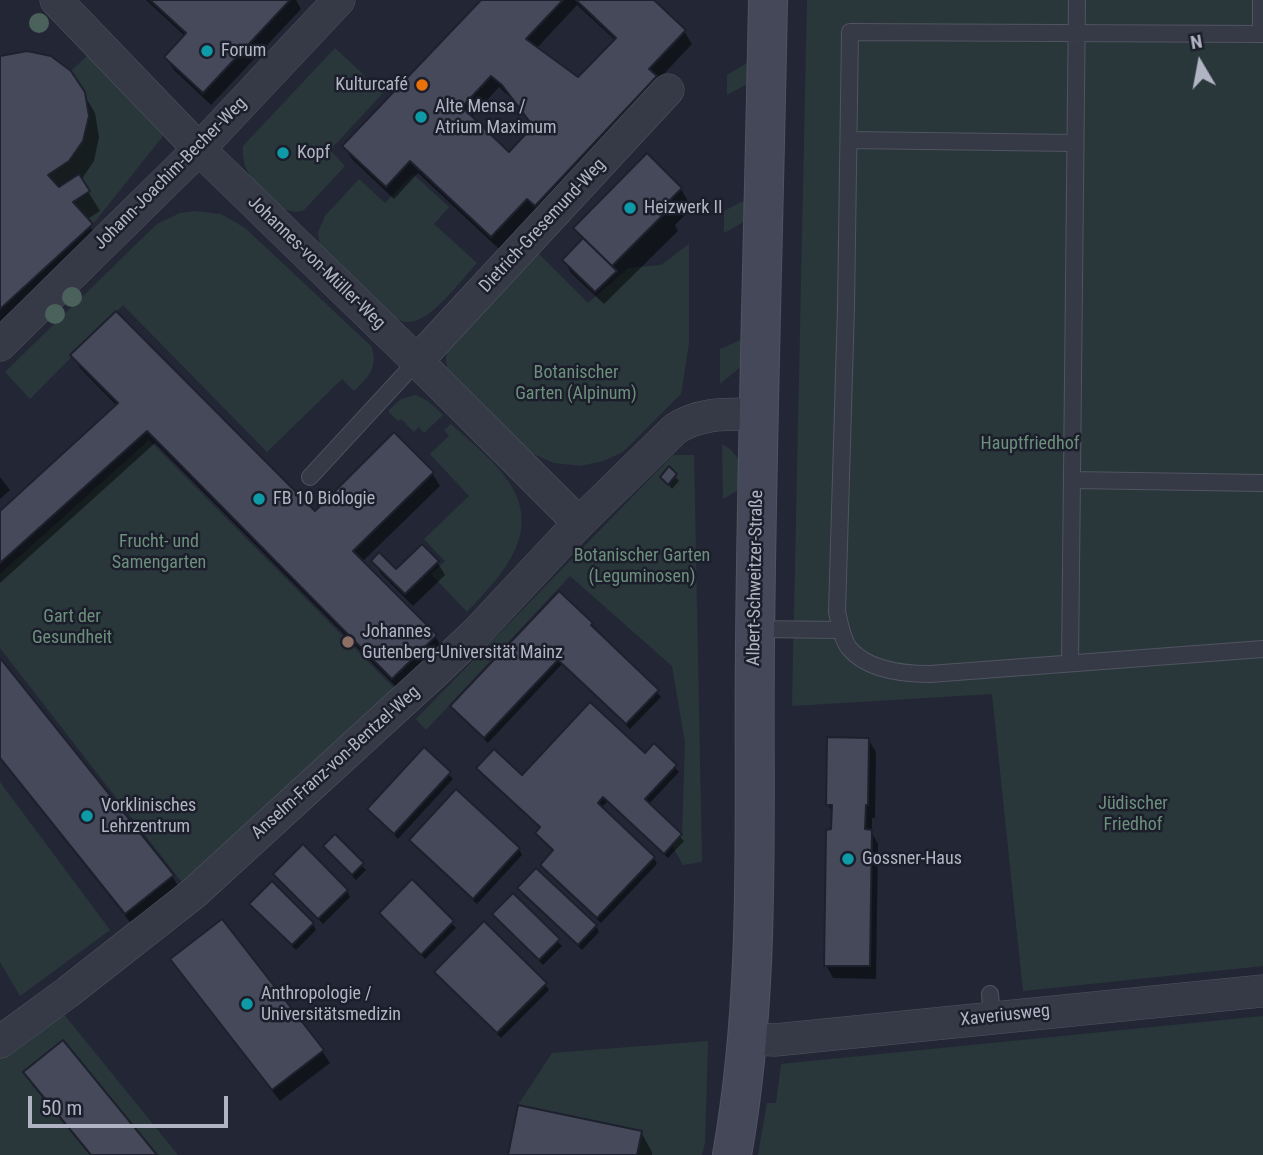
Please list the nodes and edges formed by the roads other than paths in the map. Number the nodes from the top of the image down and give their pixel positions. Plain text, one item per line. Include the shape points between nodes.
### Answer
1 (57, 0) edge
2 (339, 0) edge
3 (768, 0) edge
4 (1077, 0) edge
5 (1261, 0) edge
6 (1262, 34) edge
7 (1076, 35) junction
8 (668, 90) dead end
9 (849, 140) junction
10 (1075, 143) junction
11 (199, 149) junction
12 (0, 345) edge
13 (417, 362) junction
14 (759, 414) junction
15 (310, 477) dead end
16 (1072, 480) junction
17 (1263, 482) edge
18 (579, 523) junction
19 (755, 629) junction
20 (841, 630) junction
21 (1263, 649) edge
22 (1070, 663) junction
23 (1263, 991) edge
24 (747, 1039) junction
25 (0, 1042) edge
26 (732, 1155) edge

1 - 11 street, Johannes-von-Müller-Weg
2 - 11 street, Johann-Joachim-Becher-Weg
3 - 14 street, Albert-Schweitzer-Straße
4 - 7 lane
5 - 6 lane
6 - 7 lane
7 - 9 lane via 850,32
7 - 10 lane
8 - 13 street, Dietrich-Gresemund-Weg
9 - 10 lane
9 - 20 lane via 837,612
10 - 16 lane
11 - 12 street, Johann-Joachim-Becher-Weg
11 - 13 street, Johannes-von-Müller-Weg
13 - 15 lane
13 - 18 street, Johannes-von-Müller-Weg
14 - 18 street, Anselm-Franz-von-Bentzel-Weg via 711,415 686,422
14 - 19 street, Albert-Schweitzer-Straße
16 - 17 lane
16 - 22 lane
18 - 25 street, Anselm-Franz-von-Bentzel-Weg via 444,664 194,893
19 - 20 lane
19 - 24 street, Albert-Schweitzer-Straße via 754,914
20 - 22 lane via 848,647 862,659 908,674
21 - 22 lane
23 - 24 street, Xaveriusweg via 991,1006 775,1040
24 - 26 street, Albert-Schweitzer-Straße

